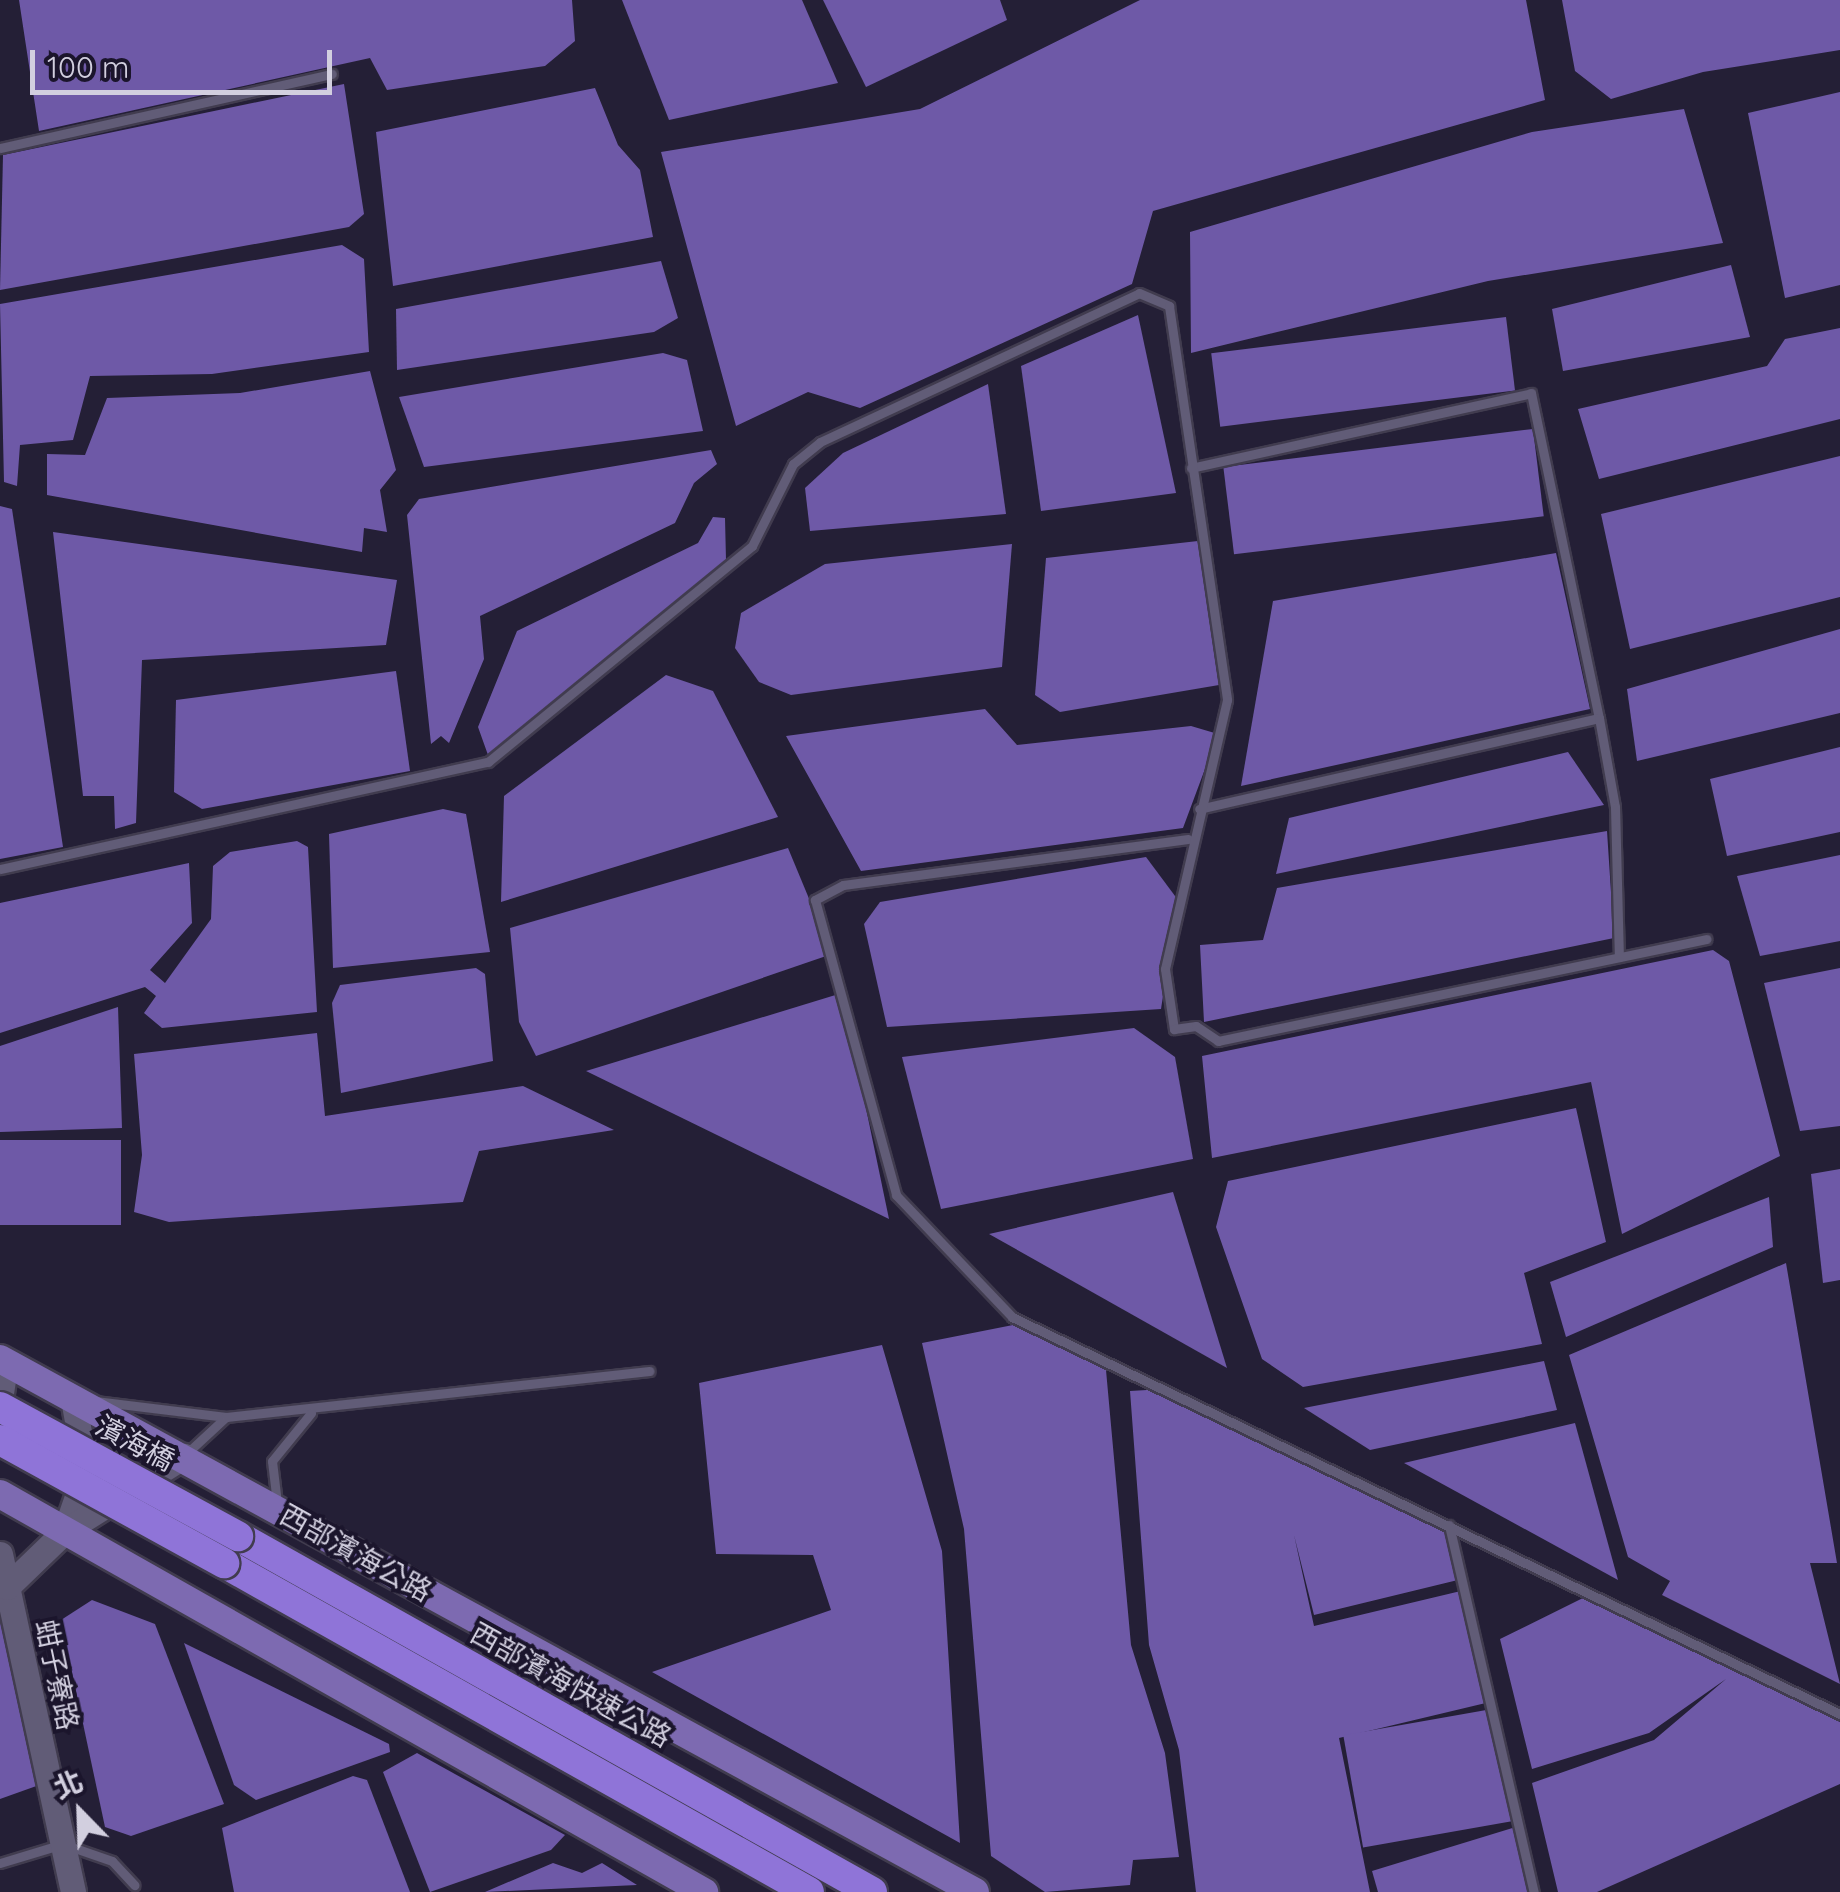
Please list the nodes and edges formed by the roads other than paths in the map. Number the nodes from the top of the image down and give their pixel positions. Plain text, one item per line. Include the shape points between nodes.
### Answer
1 (332, 74) dead end
2 (0, 148) edge
3 (1190, 468) junction
4 (1599, 718) junction
5 (1199, 809) junction
6 (1188, 839) junction
7 (0, 868) edge
8 (1706, 939) dead end
9 (1619, 956) junction
10 (2, 1363) edge
11 (650, 1371) dead end
12 (0, 1399) edge
13 (73, 1399) junction
14 (0, 1407) edge
15 (312, 1412) junction
16 (226, 1417) junction
17 (0, 1440) edge
18 (184, 1456) junction
19 (0, 1494) edge
20 (278, 1511) junction
21 (1449, 1525) junction
22 (66, 1530) junction
23 (238, 1536) joint
24 (0, 1554) edge
25 (7, 1588) junction
26 (1840, 1714) edge
27 (63, 1844) junction
28 (0, 1862) edge
29 (134, 1885) dead end
30 (73, 1892) edge
31 (704, 1892) edge
32 (809, 1892) edge
33 (872, 1892) edge
34 (974, 1892) edge
35 (1534, 1892) edge

1 - 2 lane
3 - 4 lane via 1531,393
3 - 5 lane via 1227,700
3 - 7 lane via 1169,306 1139,292 820,442 793,464 752,546 488,762
4 - 5 lane
4 - 9 lane via 1615,807
5 - 6 lane
6 - 9 lane via 1163,996 1174,1028 1196,1026 1218,1041
6 - 21 lane via 843,886 814,900 896,1195 1012,1317
8 - 9 lane
10 - 12 street
10 - 13 main road, 西部濱海公路
11 - 15 lane
13 - 16 lane
13 - 18 main road, 西部濱海公路
13 - 22 street via 86,1471
14 - 23 highway, 濱海橋, bridge
15 - 16 lane
15 - 20 lane via 272,1462
16 - 18 lane
17 - 32 highway, bridge
18 - 20 main road, 西部濱海公路
18 - 22 street
19 - 22 main road
20 - 34 main road, 西部濱海公路
21 - 26 lane
21 - 35 lane
22 - 25 street
22 - 31 main road
23 - 33 highway, 西部濱海快速公路
24 - 25 street, 蚶子寮路
25 - 27 street, 蚶子寮路
27 - 28 lane
27 - 29 lane via 112,1861
27 - 30 street, 蚶子寮路

